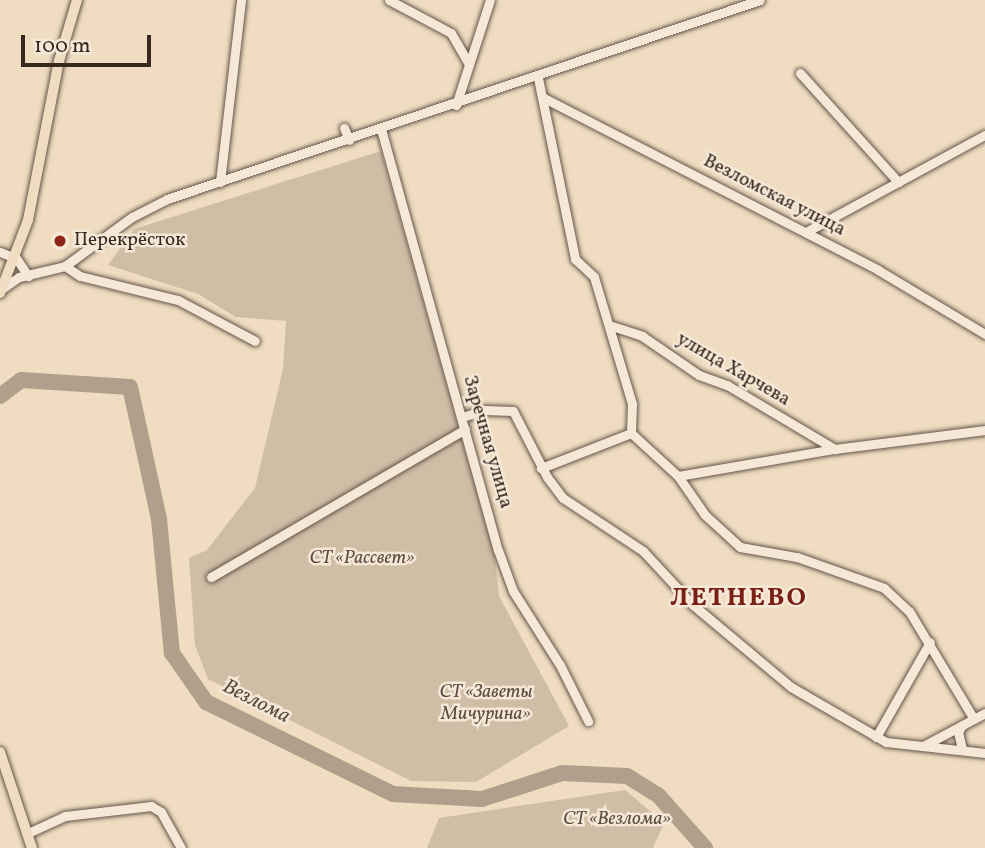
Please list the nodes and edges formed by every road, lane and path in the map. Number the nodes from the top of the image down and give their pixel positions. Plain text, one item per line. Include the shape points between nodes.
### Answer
1 (77, 0) edge
2 (242, 0) edge
3 (390, 0) edge
4 (490, 0) edge
5 (761, 0) edge
6 (740, 2) edge
7 (468, 64) junction
8 (800, 73) dead end
9 (538, 78) junction
10 (542, 97) junction
11 (456, 105) junction
12 (344, 128) dead end
13 (381, 129) junction
14 (985, 135) edge
15 (349, 140) junction
16 (220, 182) junction
17 (898, 182) junction
18 (806, 232) junction
19 (0, 252) edge
20 (16, 258) junction
21 (65, 266) junction
22 (28, 276) junction
23 (2, 291) edge
24 (612, 326) junction
25 (985, 334) edge
26 (255, 341) dead end
27 (462, 417) junction
28 (465, 429) junction
29 (985, 430) edge
30 (631, 433) junction
31 (835, 449) junction
32 (541, 468) junction
33 (678, 476) junction
34 (211, 577) dead end
35 (930, 642) junction
36 (985, 713) edge
37 (974, 719) junction
38 (588, 721) dead end
39 (962, 725) junction
40 (876, 737) junction
41 (923, 746) junction
42 (962, 749) junction
43 (0, 752) edge
44 (985, 753) edge
45 (28, 833) junction
46 (32, 848) edge
47 (181, 848) edge

1 - 20 main road
2 - 16 street
3 - 7 street via 451,33
4 - 7 street
5 - 6 street
6 - 9 street via 719,18
7 - 11 street
8 - 17 street
9 - 10 street
9 - 11 street
10 - 18 street, Везломская улица
10 - 24 street via 575,259 594,278
11 - 13 street
12 - 15 street
13 - 15 street
13 - 27 street, Заречная улица
14 - 17 street
15 - 16 street
16 - 21 street via 147,208
17 - 18 street
18 - 25 street, Везломская улица
19 - 20 street
20 - 22 street
20 - 23 main road
21 - 22 street
21 - 26 street via 80,276 178,300
22 - 23 street
24 - 30 street via 632,404
24 - 31 street, улица Харчева via 642,336 699,375 727,385
27 - 28 street, Заречная улица
27 - 32 street via 485,410 513,411
28 - 34 street
28 - 38 street, Заречная улица via 513,591 560,665
29 - 31 street
30 - 32 street
30 - 33 street
31 - 33 street
32 - 40 street via 563,498 643,551 693,605 770,673
33 - 35 street via 705,515 740,547 797,557 884,588 909,611
35 - 37 street
35 - 40 street
36 - 37 street
37 - 39 street
39 - 41 street
39 - 42 street via 958,732
40 - 41 street
41 - 42 street
42 - 44 street
43 - 45 main road
45 - 46 main road
45 - 47 street via 65,816 146,806 161,812

